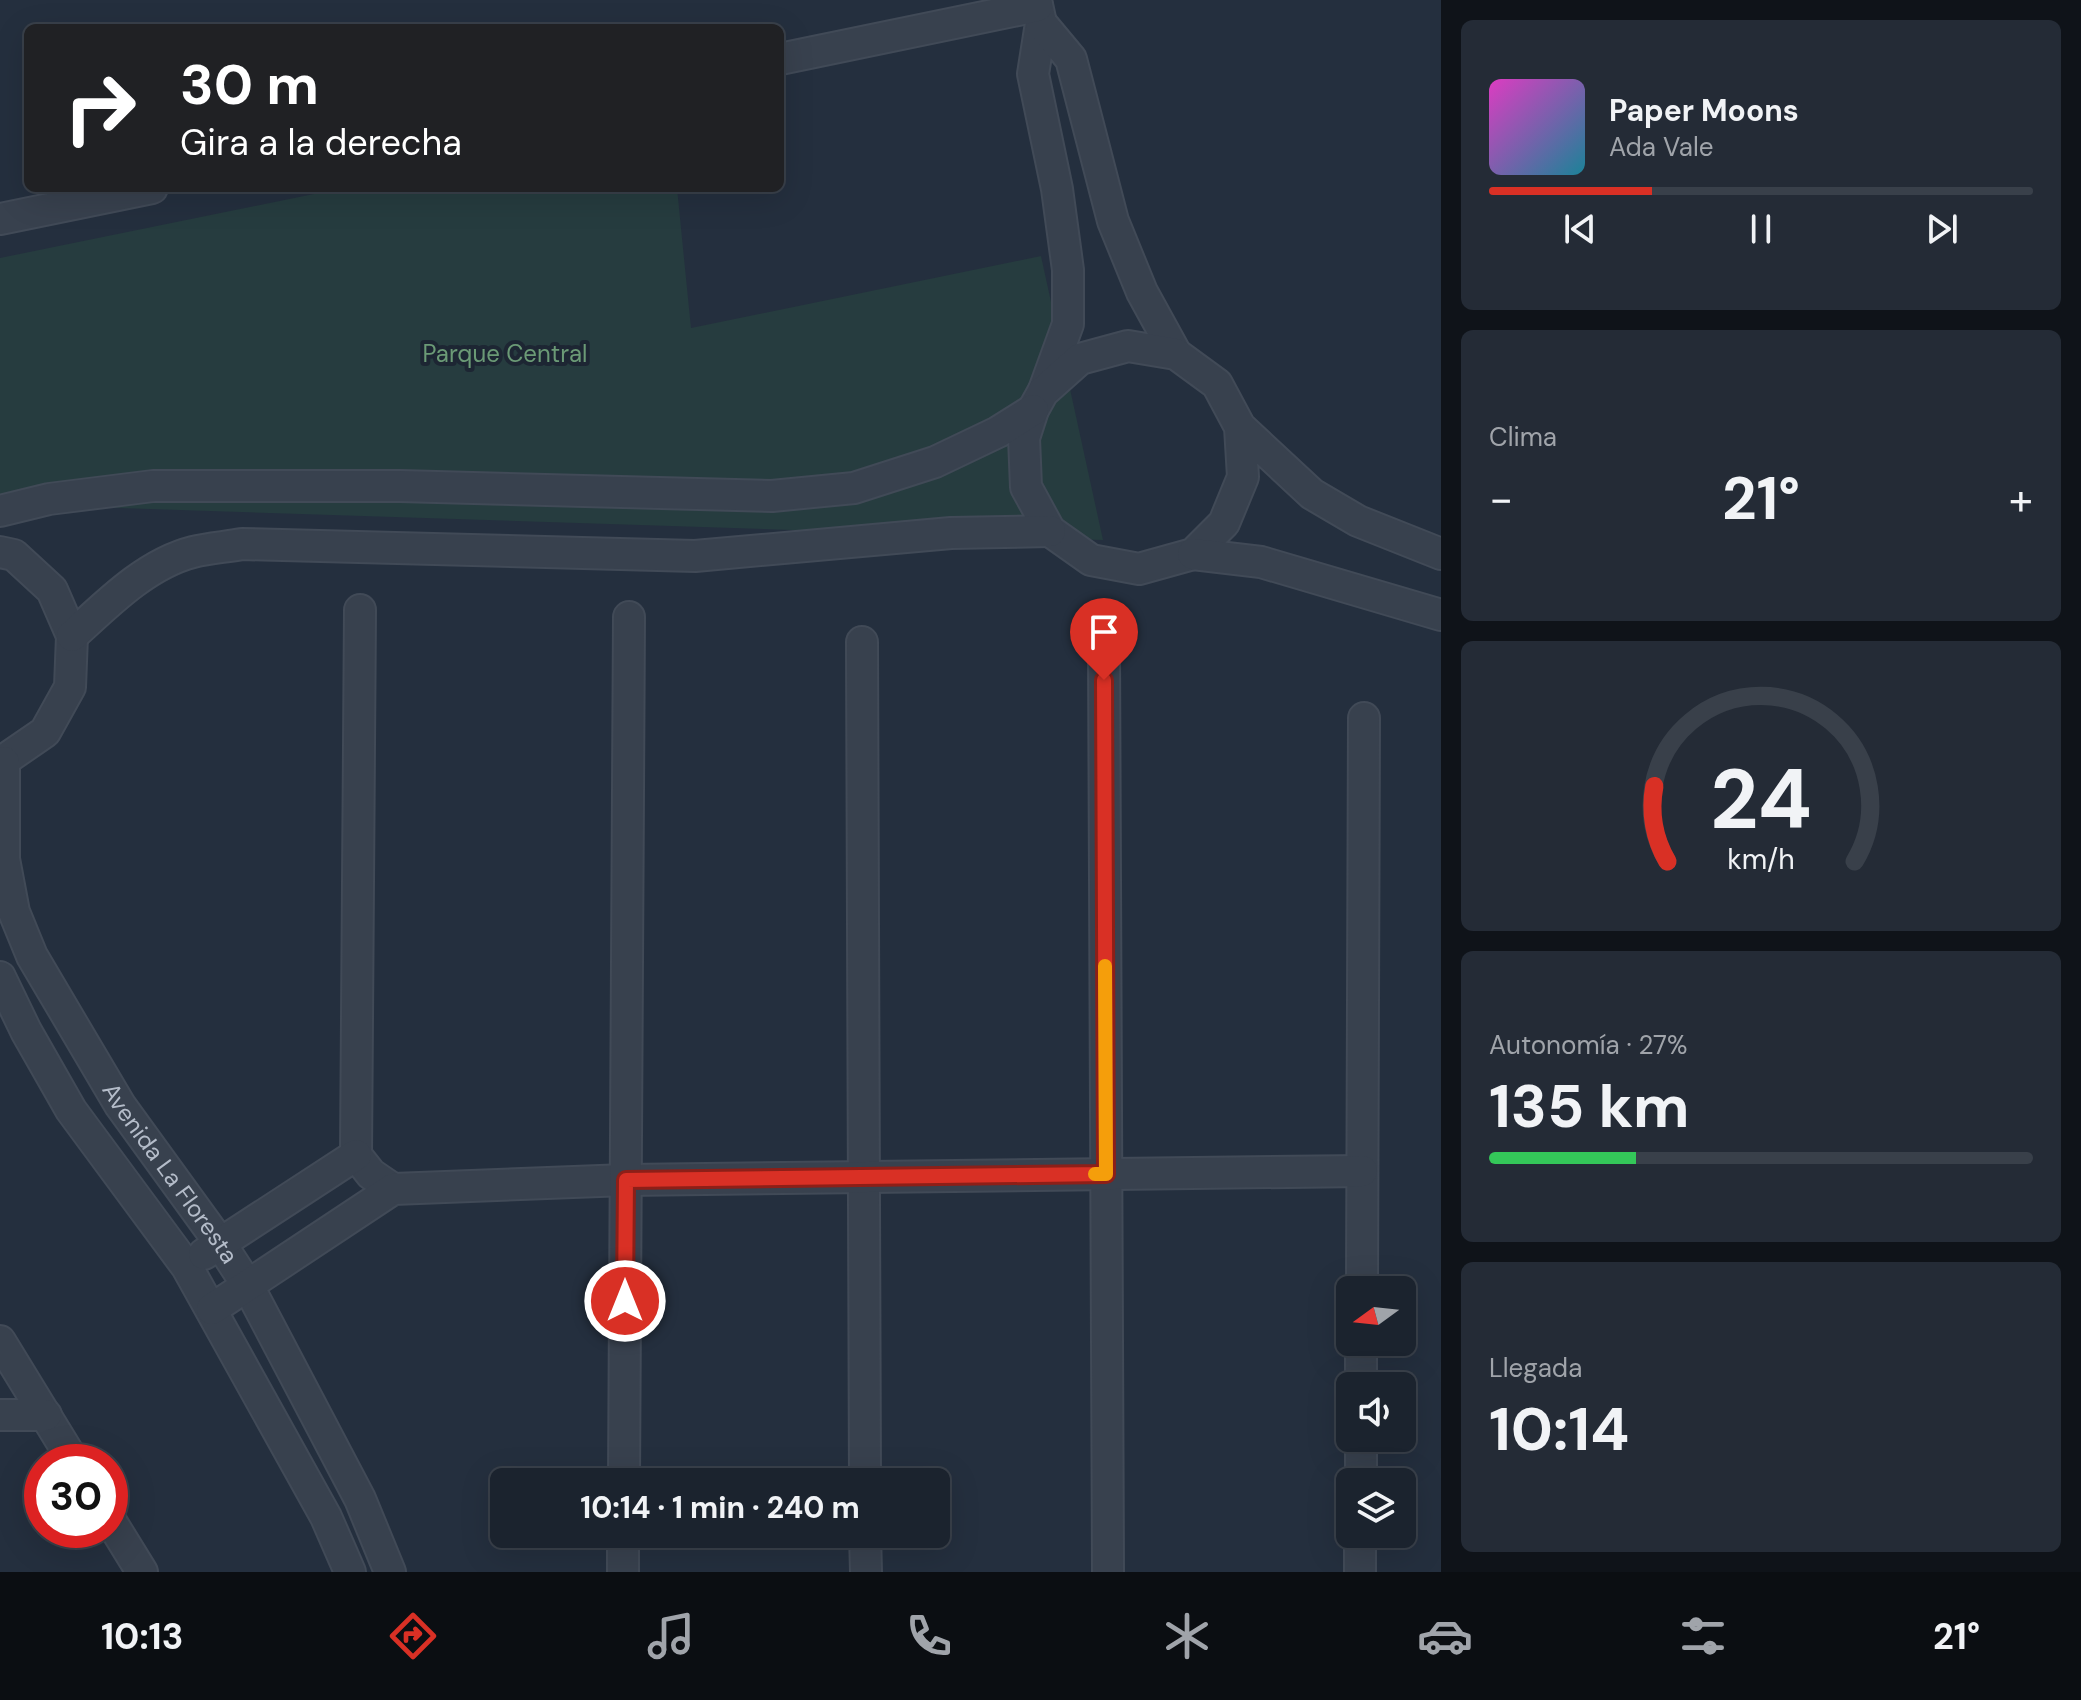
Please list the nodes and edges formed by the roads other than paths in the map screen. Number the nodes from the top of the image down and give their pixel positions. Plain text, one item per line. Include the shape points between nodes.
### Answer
1 (1038, 10) edge
2 (784, 58) edge
3 (132, 192) edge
4 (0, 219) edge
5 (1176, 354) junction
6 (1038, 401) junction
7 (1240, 427) junction
8 (0, 511) edge
9 (1050, 531) junction
10 (0, 552) edge
11 (1193, 554) junction
12 (1441, 554) edge
13 (360, 610) dead end
14 (1441, 615) edge
15 (629, 617) dead end
16 (72, 636) junction
17 (862, 642) dead end
18 (1104, 649) dead end
19 (1364, 718) dead end
20 (2, 763) edge
21 (0, 977) edge
22 (356, 1155) junction
23 (1362, 1171) junction
24 (1106, 1174) junction
25 (864, 1177) junction
26 (626, 1180) junction
27 (393, 1189) junction
28 (220, 1243) junction
29 (187, 1267) junction
30 (1362, 1276) edge
31 (248, 1286) junction
32 (212, 1309) junction
33 (0, 1341) edge
34 (0, 1415) edge
35 (46, 1415) junction
36 (63, 1444) edge
37 (624, 1468) edge
38 (865, 1468) edge
39 (127, 1548) edge
40 (623, 1548) edge
41 (865, 1548) edge
42 (1360, 1548) edge
43 (142, 1572) edge
44 (350, 1572) edge
45 (390, 1572) edge
46 (623, 1572) edge
47 (866, 1572) edge
48 (1108, 1572) edge
49 (1360, 1572) edge

1 - 2 street
1 - 5 street via 1071,59 1113,221 1142,292
1 - 6 street via 1033,74 1068,270 1068,324
3 - 4 street
5 - 6 street via 1128,346 1080,359
5 - 7 street via 1217,384
6 - 8 street via 998,432 935,462 854,488 772,496 153,486
6 - 9 street via 1024,438 1026,487
7 - 11 street via 1243,477 1224,523
7 - 12 street via 1312,494 1358,521
9 - 11 street via 1091,560 1139,569
9 - 16 street via 951,533 695,556 242,544 191,553 157,568 119,593
10 - 16 street via 14,555 52,590
11 - 14 street via 1261,562
13 - 22 street
15 - 26 street
16 - 20 street via 70,687 45,732
17 - 25 street
18 - 24 street
19 - 23 street
20 - 28 street, Avenida La Floresta via 4,859 14,912 32,956 120,1105
21 - 29 street, Avenida La Floresta via 71,1110
22 - 27 street
22 - 28 street
23 - 24 street
23 - 30 street
24 - 25 street
24 - 48 street
25 - 26 street
25 - 38 street
26 - 27 street
26 - 37 street
27 - 31 street
28 - 29 street
28 - 31 street, Avenida La Floresta
29 - 32 street, Avenida La Floresta
31 - 32 street
31 - 45 street, Avenida La Floresta via 360,1499
32 - 44 street, Avenida La Floresta via 326,1517
33 - 35 street
34 - 35 street
35 - 36 street
39 - 43 street
40 - 46 street
41 - 47 street
42 - 49 street

